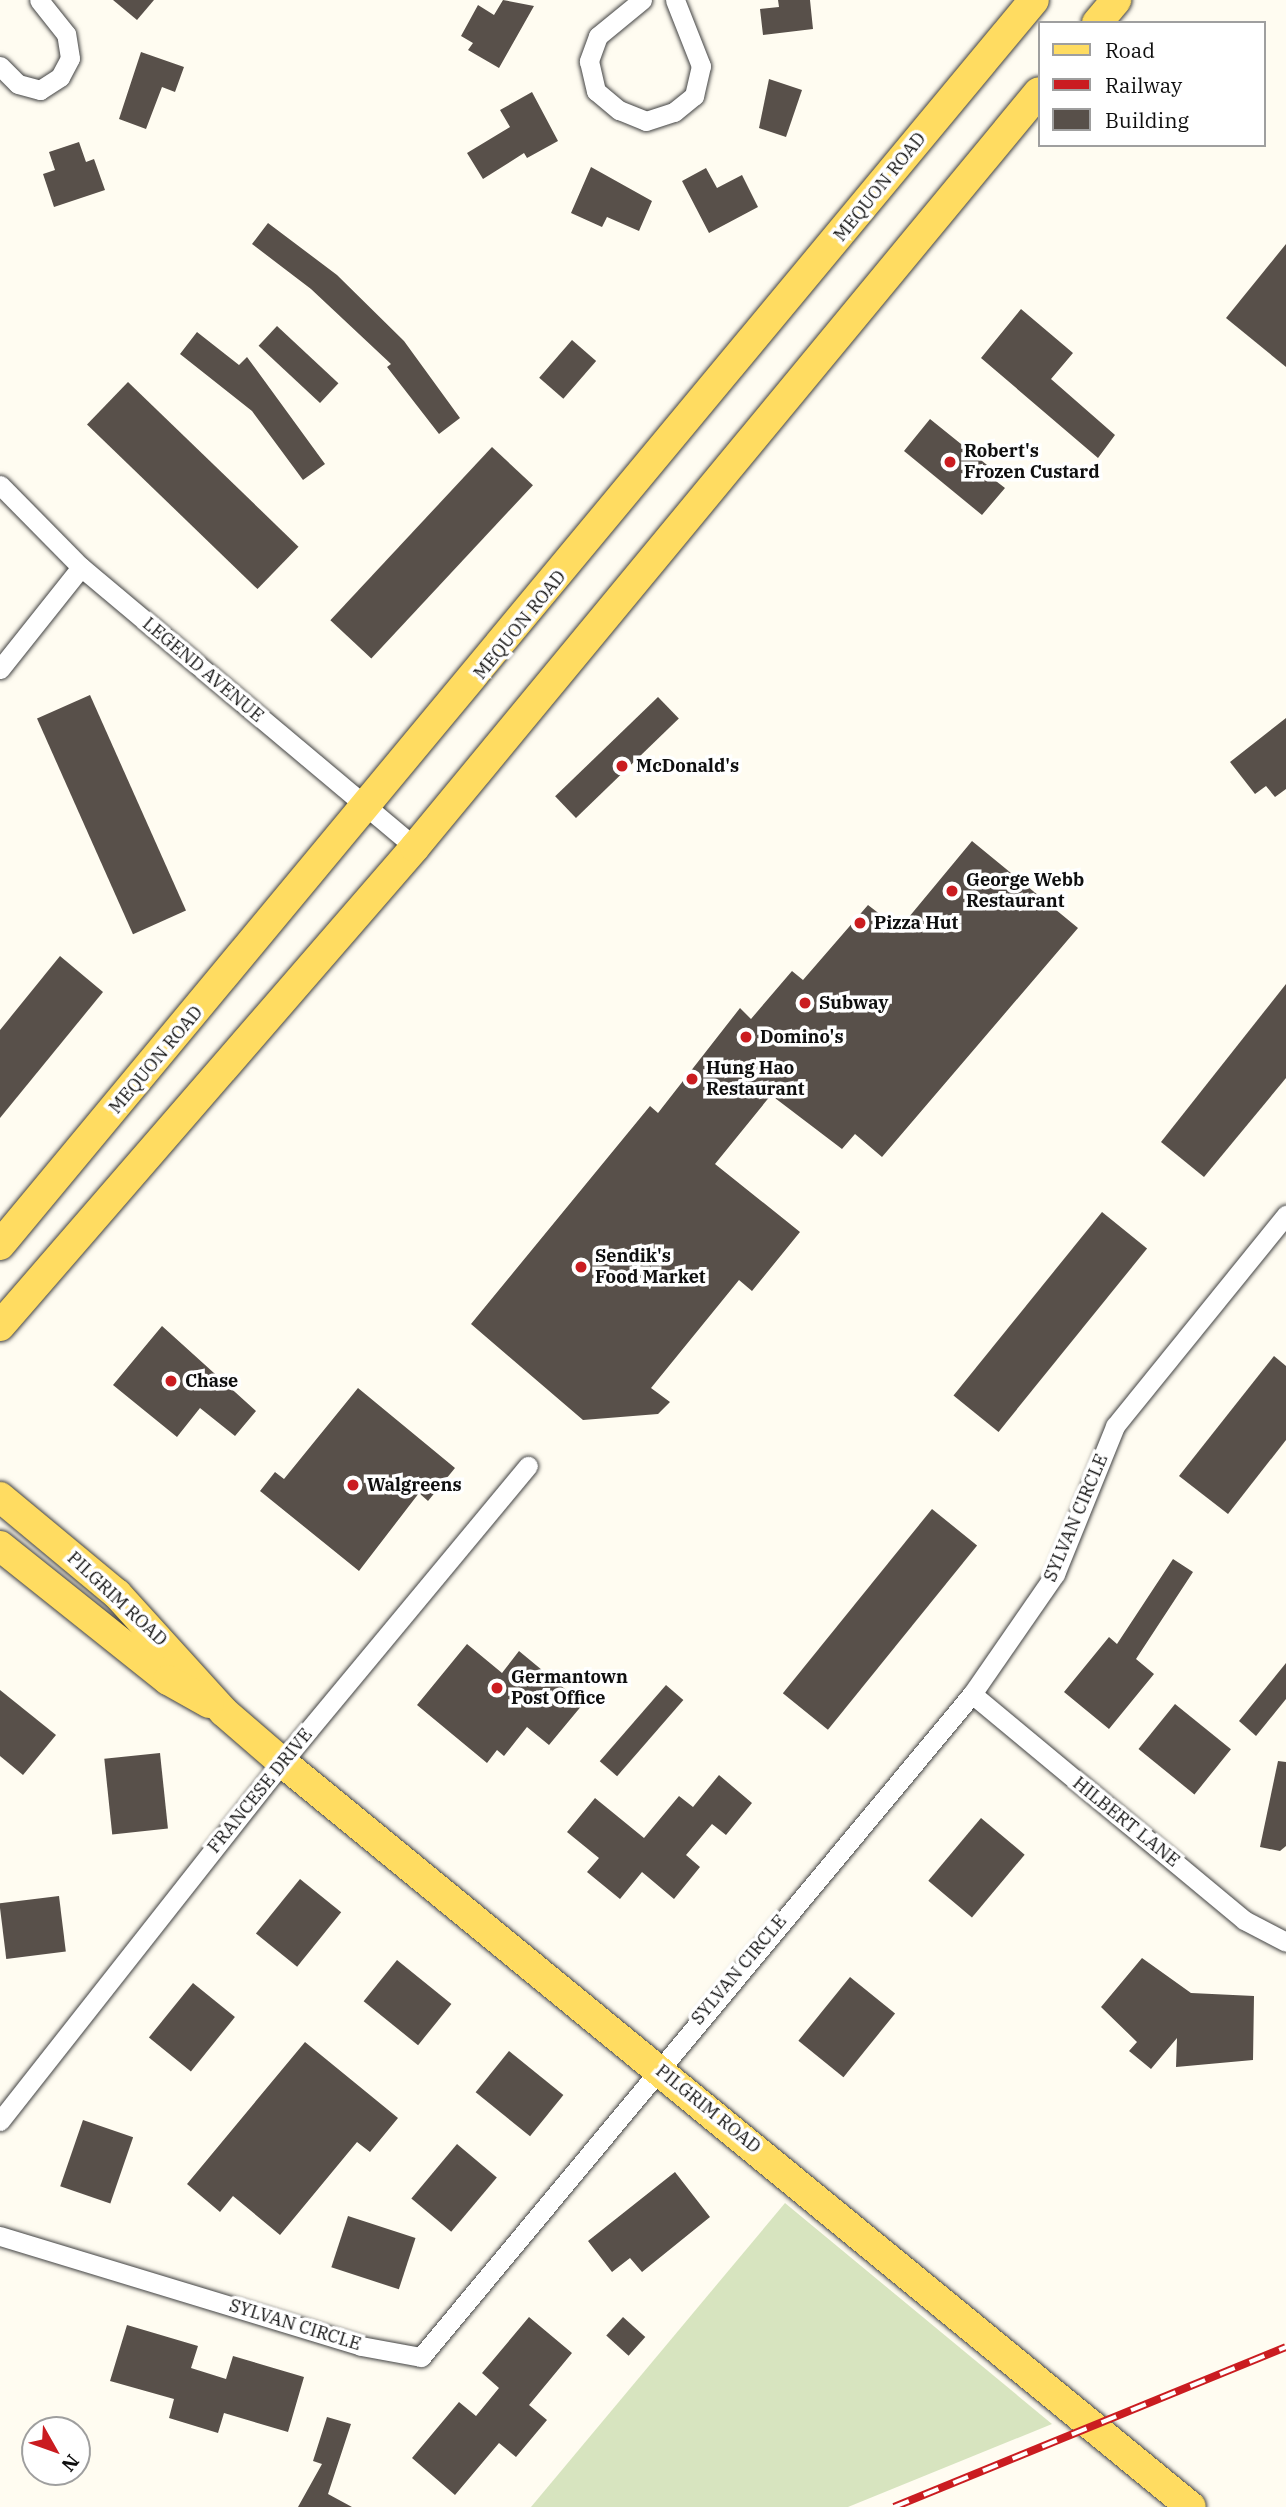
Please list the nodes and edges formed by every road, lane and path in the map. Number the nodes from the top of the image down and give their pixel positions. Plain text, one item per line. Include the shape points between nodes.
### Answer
1 (39, 0) edge
2 (642, 0) edge
3 (675, 0) edge
4 (1034, 0) edge
5 (1116, 0) edge
6 (1099, 21) edge
7 (0, 66) edge
8 (1038, 93) edge
9 (0, 485) edge
10 (81, 567) junction
11 (0, 669) edge
12 (368, 808) junction
13 (415, 847) junction
14 (1286, 1215) edge
15 (0, 1245) edge
16 (0, 1326) edge
17 (528, 1466) dead end
18 (1, 1496) edge
19 (0, 1546) edge
20 (61, 1548) junction
21 (38, 1576) junction
22 (972, 1694) junction
23 (224, 1712) junction
24 (282, 1762) junction
25 (1286, 1942) edge
26 (658, 2067) junction
27 (0, 2121) edge
28 (0, 2236) edge
29 (1191, 2507) edge

1 - 7 street via 66,34 70,58 60,77 40,90 18,84
2 - 3 street via 598,36 589,61 596,91 619,110 646,121 674,112 694,96 697,86 701,66
4 - 12 main road, MEQUON ROAD
5 - 6 main road
8 - 13 main road
9 - 10 street, LEGEND AVENUE
10 - 11 street
10 - 12 street, LEGEND AVENUE
12 - 13 street, LEGEND AVENUE
12 - 15 main road, MEQUON ROAD
13 - 16 main road
14 - 22 street, SYLVAN CIRCLE via 1115,1426 1055,1574
17 - 24 street, FRANCESE DRIVE
18 - 20 main road, PILGRIM ROAD
19 - 21 main road, PILGRIM ROAD
20 - 21 main road
20 - 23 main road, PILGRIM ROAD via 126,1603
21 - 23 main road, PILGRIM ROAD via 167,1680
22 - 25 street, HILBERT LANE via 1244,1920
22 - 26 street, SYLVAN CIRCLE
23 - 24 main road, PILGRIM ROAD
24 - 26 main road, PILGRIM ROAD
24 - 27 street, FRANCESE DRIVE
26 - 28 street, SYLVAN CIRCLE via 421,2357 361,2346
26 - 29 main road, PILGRIM ROAD

